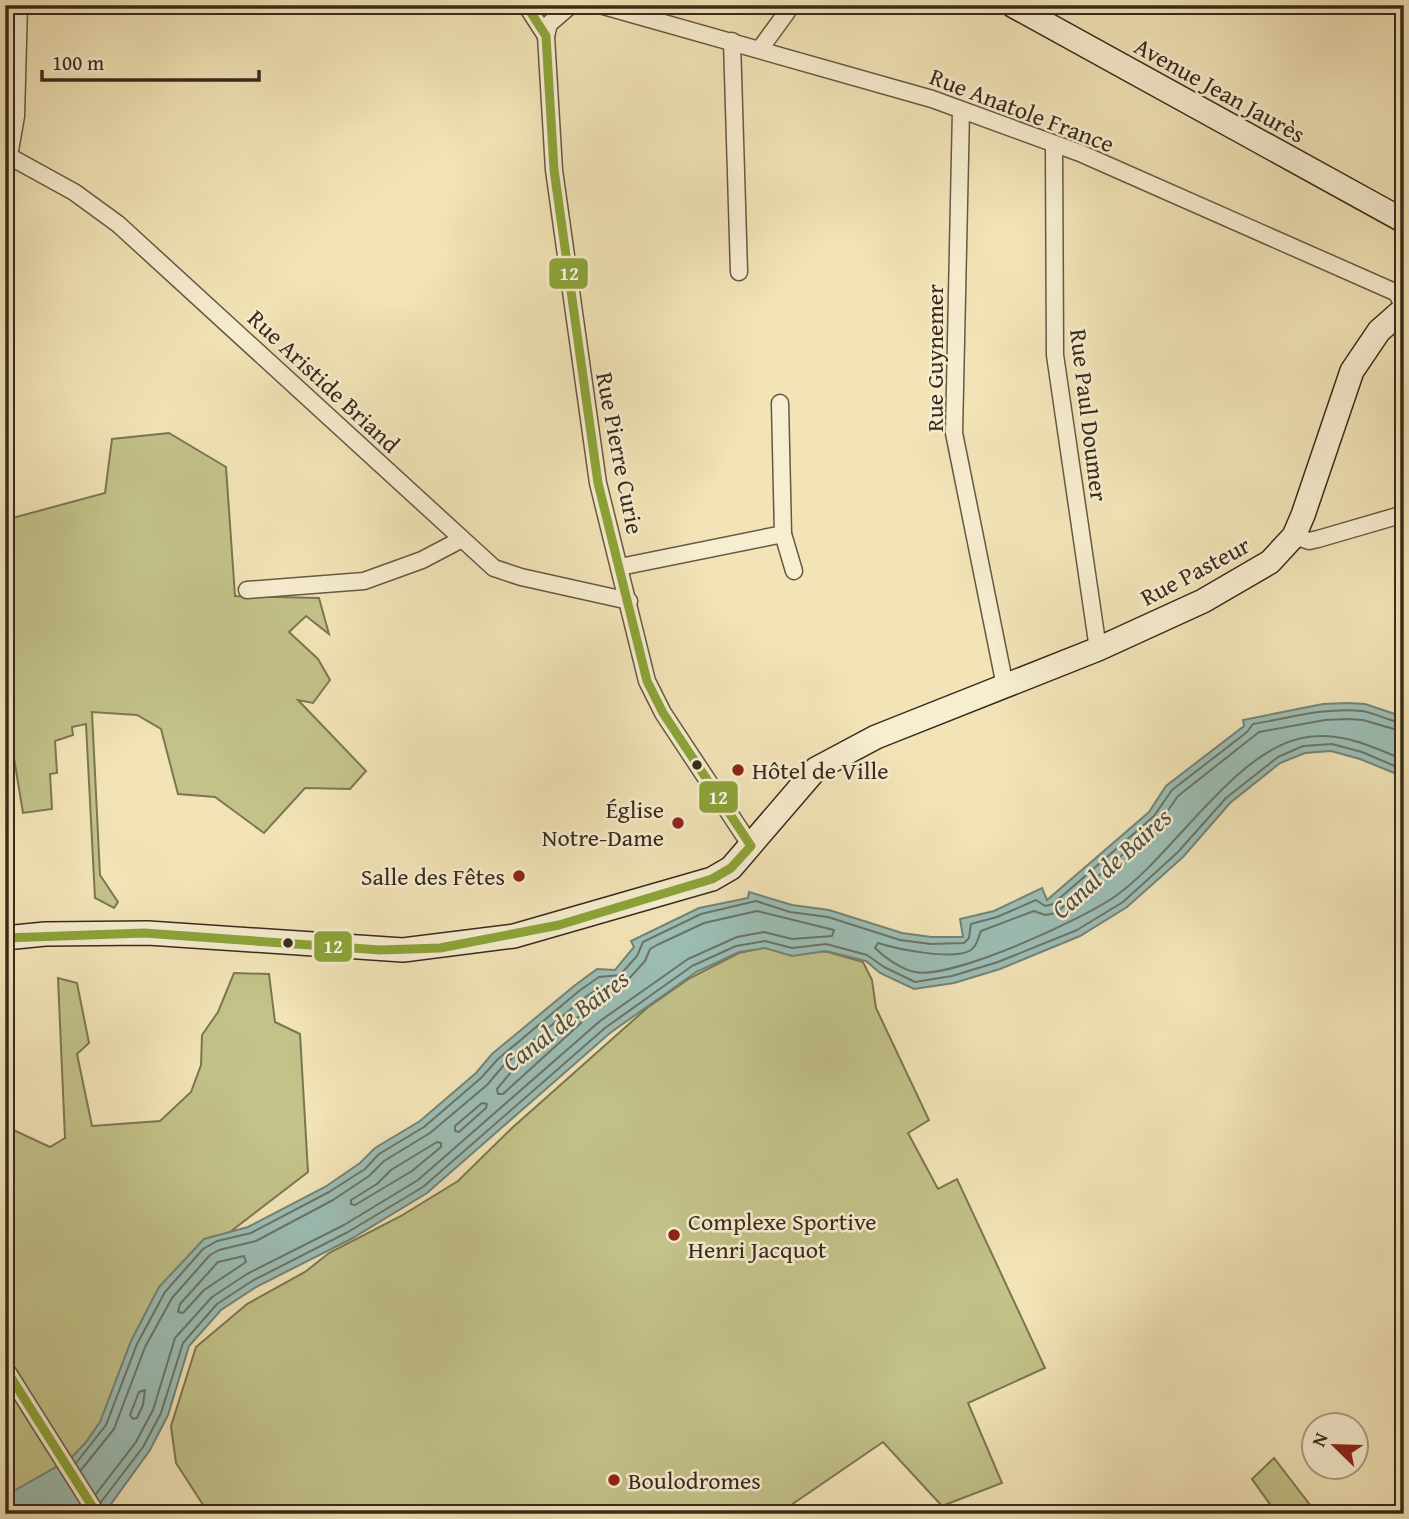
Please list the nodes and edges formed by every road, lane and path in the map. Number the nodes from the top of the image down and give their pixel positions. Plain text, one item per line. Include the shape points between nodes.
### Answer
1 (19, 5) edge
2 (526, 5) edge
3 (571, 5) edge
4 (600, 5) edge
5 (792, 5) edge
6 (1012, 5) edge
7 (643, 12) edge
8 (545, 36) junction
9 (732, 41) junction
10 (760, 49) junction
11 (961, 110) junction
12 (1054, 144) junction
13 (7, 155) edge
14 (1404, 221) edge
15 (739, 272) dead end
16 (1404, 309) edge
17 (779, 403) dead end
18 (1404, 514) edge
19 (783, 534) junction
20 (1294, 536) junction
21 (462, 539) junction
22 (620, 567) junction
23 (794, 571) dead end
24 (247, 590) dead end
25 (629, 601) junction
26 (1098, 649) junction
27 (1005, 686) junction
28 (751, 846) junction
29 (5, 938) edge
30 (5, 1368) edge
31 (97, 1514) edge

1 - 13 street via 16,116
2 - 8 street, Rue Pierre Curie
3 - 8 street via 549,24
4 - 7 street, Rue Anatole France
5 - 10 street
6 - 14 main road, Avenue Jean Jaurès
7 - 9 street, Rue Anatole France
8 - 22 street, Rue Pierre Curie via 554,170 569,284 598,483
9 - 10 street, Rue Anatole France
9 - 15 street
10 - 11 street, Rue Anatole France
11 - 12 street, Rue Anatole France
11 - 27 street, Rue Guynemer via 954,433
12 - 16 street, Rue Anatole France via 1397,293
12 - 26 street, Rue Paul Doumer via 1055,355
13 - 21 street, Rue Aristide Briand via 74,192 118,224
16 - 20 main road, Rue Pasteur via 1379,331 1352,371
17 - 19 street
18 - 20 street via 1309,541
19 - 22 street
19 - 23 street
20 - 26 main road, Rue Pasteur via 1270,562 1203,601
21 - 24 street via 422,560 364,581
21 - 25 street, Rue Aristide Briand via 506,573
22 - 25 street, Rue Pierre Curie
25 - 28 street, Rue Pierre Curie via 648,681 663,713
26 - 27 main road, Rue Pasteur
27 - 28 main road, Rue Pasteur via 876,737 816,769
28 - 29 main road, Rue Pasteur via 732,868 676,890 527,933 403,950 148,933
30 - 31 street

